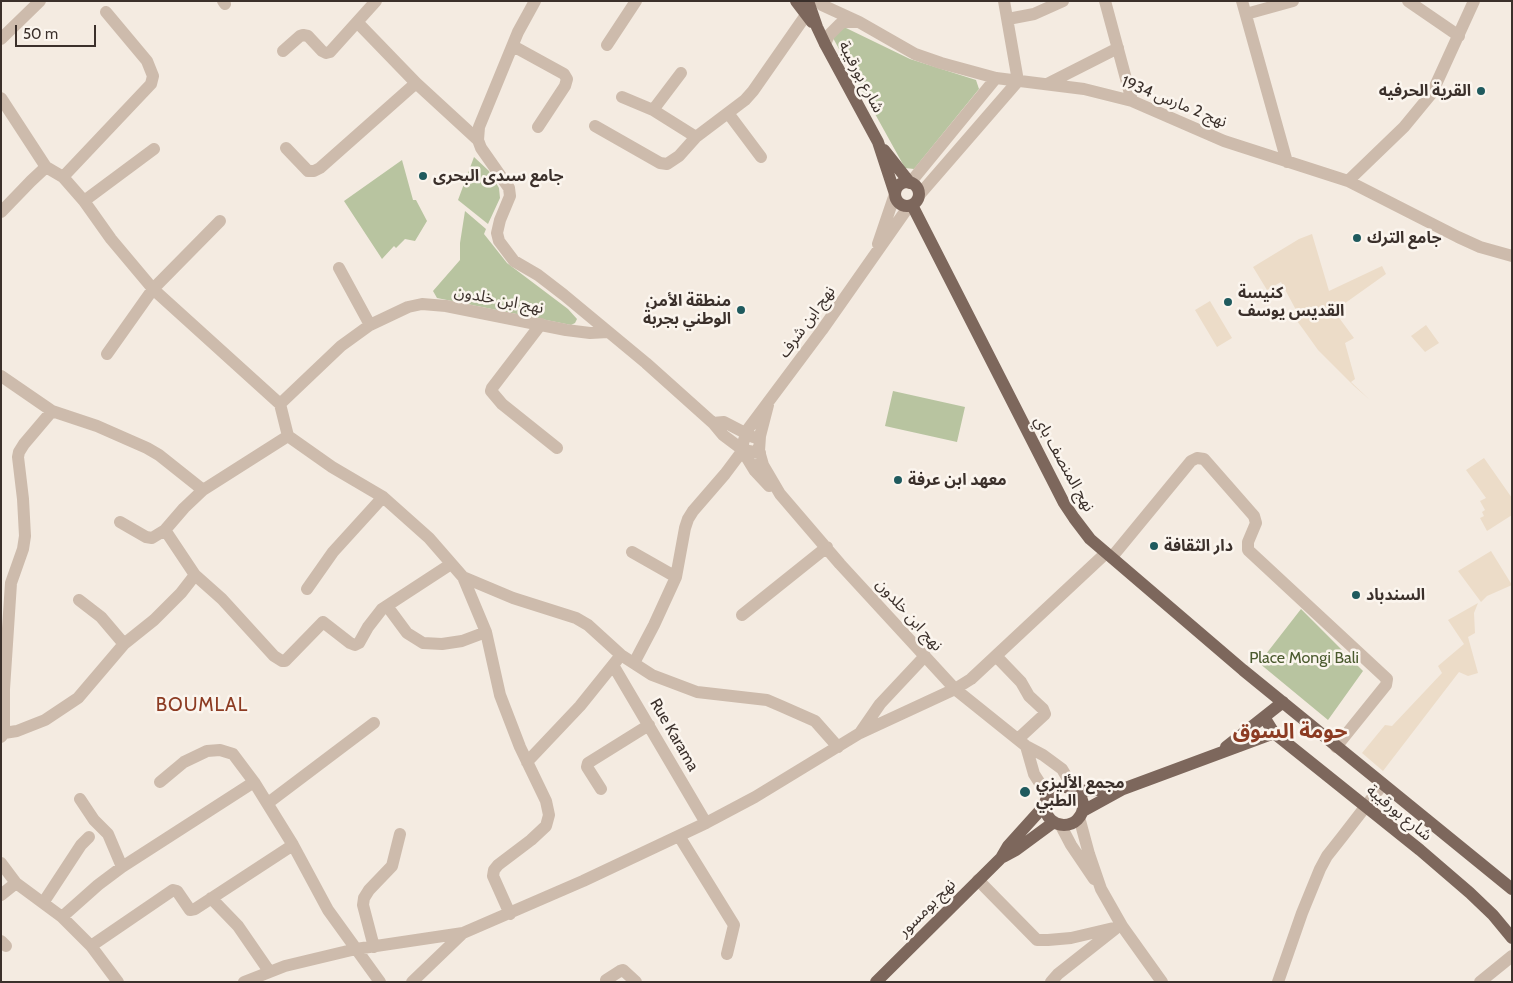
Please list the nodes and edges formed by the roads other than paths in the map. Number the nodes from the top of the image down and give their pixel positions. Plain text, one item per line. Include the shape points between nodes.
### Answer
1 (40, 1) edge
2 (376, 1) edge
3 (535, 1) edge
4 (636, 1) edge
5 (796, 1) edge
6 (819, 1) edge
7 (1004, 1) edge
8 (1063, 1) edge
9 (1105, 1) edge
10 (1293, 1) edge
11 (1408, 1) edge
12 (1474, 1) edge
13 (1244, 7) edge
14 (809, 10) edge
15 (106, 12) dead end
16 (1008, 19) junction
17 (357, 22) junction
18 (859, 22) junction
19 (1458, 36) junction
20 (1, 39) edge
21 (825, 44) junction
22 (607, 45) dead end
23 (513, 46) junction
24 (1118, 48) junction
25 (283, 51) dead end
26 (682, 73) dead end
27 (996, 78) junction
28 (1018, 81) junction
29 (416, 83) junction
30 (1047, 84) junction
31 (622, 97) dead end
32 (1, 98) edge
33 (1132, 101) junction
34 (653, 110) junction
35 (728, 113) junction
36 (595, 126) dead end
37 (538, 127) dead end
38 (696, 137) junction
39 (478, 140) junction
40 (878, 142) junction
41 (286, 148) dead end
42 (154, 149) dead end
43 (761, 157) dead end
44 (1286, 162) junction
45 (46, 167) junction
46 (63, 177) junction
47 (1348, 181) junction
48 (910, 183) junction
49 (895, 194) junction
50 (920, 194) junction
51 (84, 201) junction
52 (911, 206) junction
53 (1, 212) edge
54 (220, 222) dead end
55 (1512, 256) edge
56 (872, 259) junction
57 (339, 268) dead end
58 (153, 288) junction
59 (541, 324) junction
60 (370, 325) junction
61 (608, 332) junction
62 (107, 354) dead end
63 (1, 376) edge
64 (280, 404) junction
65 (768, 405) junction
66 (52, 411) junction
67 (713, 423) junction
68 (746, 434) junction
69 (288, 436) junction
70 (760, 447) junction
71 (557, 448) dead end
72 (743, 450) junction
73 (204, 490) junction
74 (780, 494) junction
75 (383, 497) junction
76 (120, 522) dead end
77 (165, 530) junction
78 (827, 547) junction
79 (632, 552) dead end
80 (1109, 555) junction
81 (451, 564) junction
82 (195, 575) junction
83 (463, 577) junction
84 (676, 577) junction
85 (307, 589) dead end
86 (79, 600) dead end
87 (5, 603) edge
88 (387, 606) junction
89 (742, 616) dead end
90 (486, 632) junction
91 (124, 644) junction
92 (621, 654) junction
93 (925, 656) junction
94 (996, 656) junction
95 (634, 663) junction
96 (613, 665) junction
97 (955, 690) junction
98 (1283, 702) junction
99 (1264, 717) junction
100 (374, 723) dead end
101 (649, 725) junction
102 (860, 733) junction
103 (1274, 733) junction
104 (2, 735) edge
105 (1022, 743) junction
106 (838, 747) junction
107 (1336, 747) junction
108 (1218, 755) junction
109 (527, 762) junction
110 (160, 782) dead end
111 (254, 782) junction
112 (1383, 784) junction
113 (1123, 789) junction
114 (601, 790) dead end
115 (1075, 790) junction
116 (80, 799) dead end
117 (1046, 801) junction
118 (268, 803) junction
119 (1365, 807) junction
120 (1081, 814) junction
121 (706, 823) junction
122 (1057, 823) junction
123 (400, 834) dead end
124 (679, 836) junction
125 (89, 837) dead end
126 (293, 845) junction
127 (1001, 858) junction
128 (1, 863) edge
129 (122, 867) junction
130 (978, 880) junction
131 (16, 882) junction
132 (1101, 889) junction
133 (1512, 889) edge
134 (1, 895) edge
135 (211, 898) junction
136 (43, 903) junction
137 (510, 914) junction
138 (62, 917) junction
139 (1119, 927) junction
140 (463, 933) junction
141 (1512, 938) edge
142 (91, 946) junction
143 (374, 947) junction
144 (356, 949) junction
145 (727, 954) dead end
146 (1512, 956) edge
147 (269, 971) junction
148 (606, 980) dead end
149 (118, 982) edge
150 (244, 982) edge
151 (380, 982) edge
152 (412, 982) edge
153 (636, 982) edge
154 (876, 982) edge
155 (1051, 982) edge
156 (1162, 982) edge
157 (1278, 982) edge
158 (1480, 982) edge

1 - 20 street
2 - 17 street
3 - 23 street
4 - 22 street
5 - 14 main road, شارع بورقيبة
6 - 18 street, نهج 2 مارس 1934
7 - 16 street
8 - 16 street via 1034,14
9 - 24 street
10 - 13 street
11 - 19 street
12 - 19 street
13 - 44 street
14 - 21 main road, شارع بورقيبة
14 - 35 street via 753,91
15 - 46 street via 147,61 153,76 151,84
16 - 28 street
17 - 25 street via 330,52 326,53 303,35
17 - 29 street
18 - 21 street via 840,24
18 - 27 street, نهج 2 مارس 1934 via 915,54
19 - 47 street via 1432,93 1404,127
21 - 40 main road, شارع بورقيبة
23 - 37 street via 564,74 567,79
23 - 39 street via 480,127
24 - 30 street
24 - 33 street
26 - 34 street
27 - 28 street, نهج 2 مارس 1934
27 - 48 street
28 - 30 street, نهج 2 مارس 1934
28 - 50 street
29 - 39 street
29 - 41 street via 320,168 308,171
30 - 33 street, نهج 2 مارس 1934 via 1084,88
31 - 34 street
32 - 45 street
33 - 44 street, نهج 2 مارس 1934 via 1224,141
34 - 38 street
35 - 38 street
35 - 43 street
36 - 38 street via 667,164 680,156
39 - 61 street via 509,188 510,196 497,233 504,250
40 - 48 main road, شارع بورقيبة
40 - 49 main road, شارع بورقيبة
42 - 51 street
44 - 47 street, نهج 2 مارس 1934
45 - 46 street
45 - 53 street
46 - 51 street
47 - 55 street, نهج 2 مارس 1934 via 1458,237
48 - 49 main road via 900,184
48 - 50 main road via 917,186
49 - 52 main road via 899,203
49 - 56 street, نهج ابن شرف
50 - 52 main road
51 - 58 street
52 - 56 street, نهج ابن شرف
52 - 80 main road, نهج المنصف باي via 1064,503 1090,539
54 - 58 street
56 - 65 street, نهج ابن شرف
57 - 60 street
58 - 62 street
58 - 64 street
59 - 60 street, نهج ابن خلدون via 422,304
59 - 61 street, نهج ابن خلدون via 590,333
59 - 71 street via 492,391 502,404
60 - 64 street, نهج ابن خلدون via 341,346
61 - 67 street, نهج ابن خلدون
63 - 66 street
64 - 69 street
65 - 68 street, نهج ابن شرف
65 - 70 street, نهج ابن شرف
66 - 73 street via 146,448
66 - 87 street via 19,452 25,536
67 - 68 street, نهج ابن خلدون via 724,422
67 - 72 street, نهج ابن خلدون via 722,435
68 - 70 street, نهج ابن خلدون
68 - 72 street
69 - 73 street
69 - 75 street
70 - 72 street, نهج ابن خلدون
70 - 74 street, نهج ابن خلدون via 763,465
72 - 74 street, نهج ابن خلدون via 755,471
72 - 84 street via 688,519
73 - 77 street
74 - 78 street, نهج ابن خلدون
75 - 81 street via 429,538
75 - 85 street via 333,552
76 - 77 street via 146,537 152,538
77 - 82 street
78 - 89 street
78 - 93 street, نهج ابن خلدون
79 - 84 street
80 - 94 street
80 - 98 main road, نهج المنصف باي
80 - 107 street via 1190,461 1204,459 1254,516 1256,523 1248,550 1387,678 1386,685
81 - 83 street
81 - 88 street
82 - 88 street via 282,661 288,659 323,622 355,645
82 - 91 street via 154,620
83 - 90 street
83 - 92 street via 512,598 576,618
84 - 95 street
86 - 91 street via 101,617
87 - 104 street
88 - 90 street via 407,633 423,643 462,642
90 - 109 street via 500,694
91 - 104 street via 78,698 30,727
92 - 95 street
92 - 96 street
93 - 97 street, نهج ابن خلدون
93 - 102 street via 880,704
94 - 97 street
94 - 105 street via 1045,714
95 - 106 street via 652,675 692,690 767,700 815,721
96 - 101 street, Rue Karama
96 - 109 street via 580,706
97 - 102 street
97 - 105 street, نهج ابن خلدون
98 - 99 main road, نهج بومسور
98 - 107 main road, شارع بورقيبة
99 - 103 main road, شارع بورقيبة
99 - 108 main road, نهج بومسور
100 - 118 street
101 - 114 street via 588,763 587,767
101 - 121 street, Rue Karama
102 - 106 street
103 - 108 main road, نهج بومسور
103 - 119 main road, شارع بورقيبة
105 - 115 street, نهج ابن خلدون via 1062,769
105 - 117 street
106 - 121 street
107 - 112 main road, شارع بورقيبة
108 - 113 main road, نهج بومسور
109 - 137 street via 550,815 541,830 494,870 493,876
110 - 111 street via 184,762 207,751 220,750 233,754
111 - 118 street
111 - 129 street
112 - 119 street
112 - 133 main road, شارع بورقيبة
113 - 115 main road, نهج بومسور
113 - 120 main road, نهج بومسور
115 - 117 main road, نهج بومسور via 1066,787 1053,790
115 - 120 main road via 1084,804
116 - 129 street via 108,834
117 - 122 main road via 1046,812
117 - 127 main road, نهج بومسور
118 - 126 street
119 - 141 main road, شارع بورقيبة via 1470,893
119 - 157 street via 1320,869
120 - 122 main road, نهج بومسور via 1067,824
120 - 132 street via 1089,854
121 - 124 street
122 - 127 main road, نهج بومسور
122 - 132 street
123 - 143 street via 392,866 364,898
124 - 137 street
124 - 145 street via 734,925
125 - 136 street
126 - 135 street
126 - 144 street via 323,902
127 - 130 main road, نهج بومسور
128 - 131 street
129 - 138 street
130 - 139 street via 1037,940 1071,938
130 - 154 main road, نهج بومسور
131 - 134 street
131 - 136 street
132 - 139 street
135 - 142 street via 191,911 173,890
135 - 147 street via 238,926
136 - 138 street
137 - 140 street
138 - 142 street
139 - 155 street
139 - 156 street
140 - 143 street
140 - 152 street
142 - 149 street
143 - 144 street
144 - 147 street
144 - 151 street
146 - 158 street
147 - 150 street
148 - 153 street via 623,970

